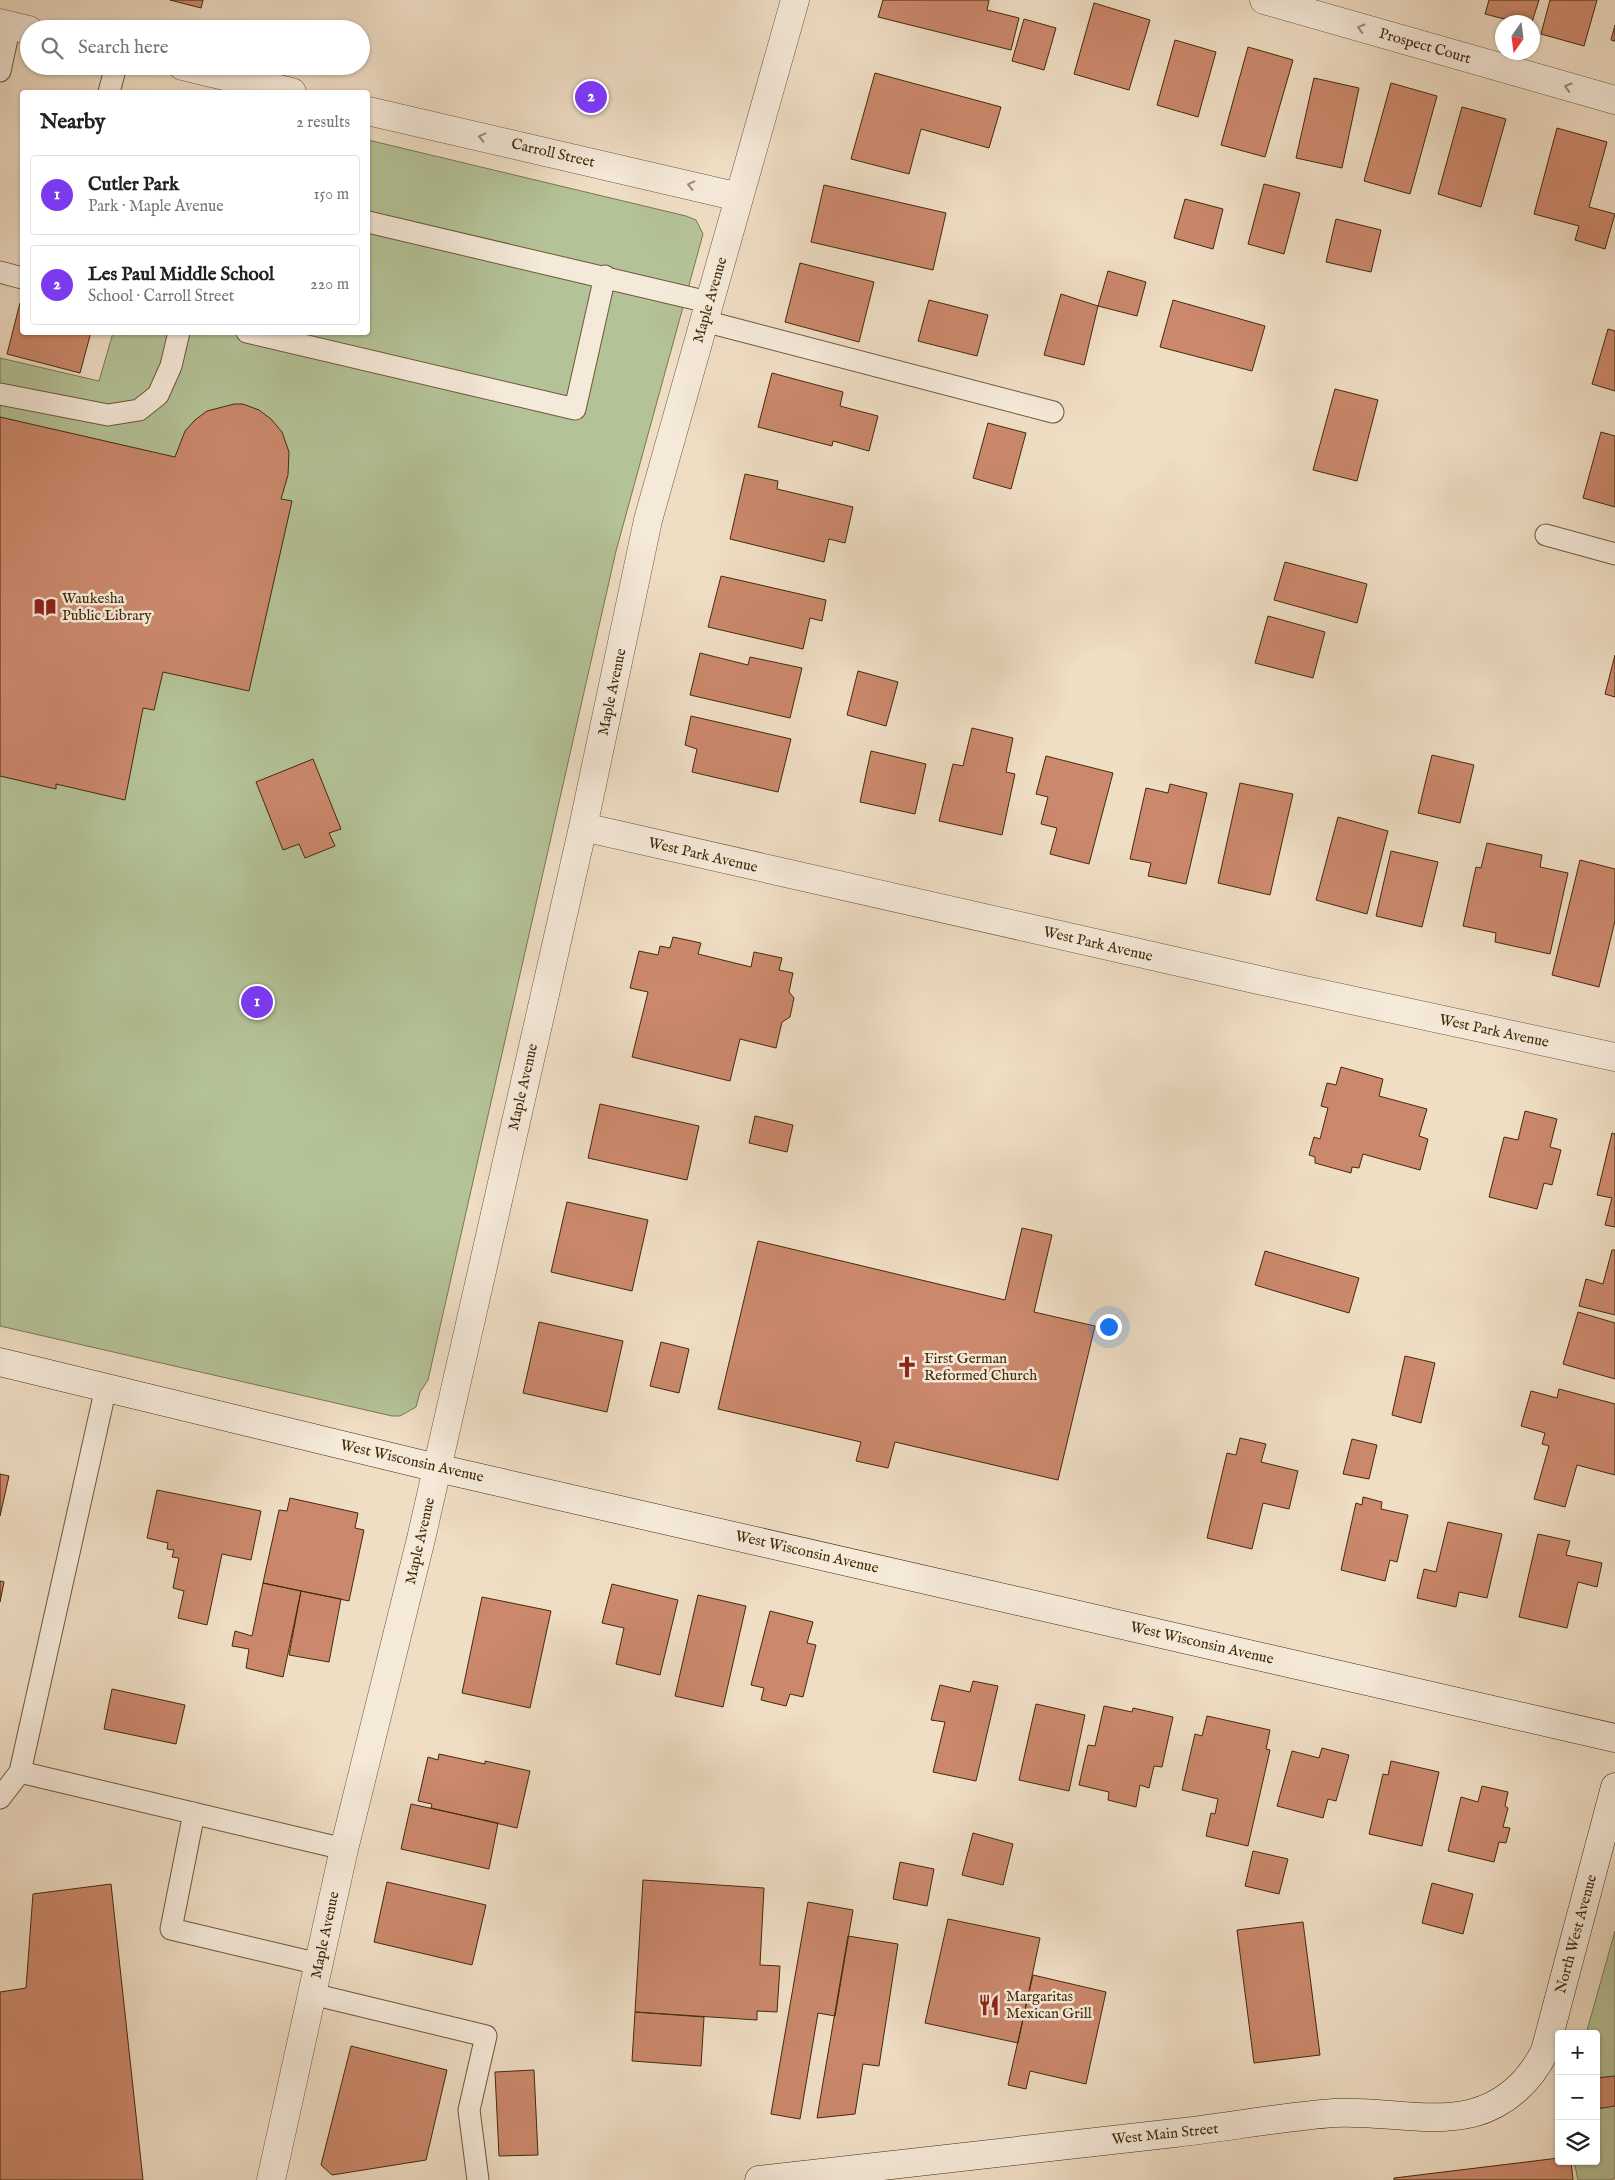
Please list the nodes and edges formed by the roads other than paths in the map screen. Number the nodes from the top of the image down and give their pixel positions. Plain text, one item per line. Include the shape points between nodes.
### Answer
1 (795, 0) edge
2 (1264, 0) edge
3 (13, 26) edge
4 (0, 71) edge
5 (114, 75) edge
6 (220, 75) edge
7 (110, 90) edge
8 (284, 90) edge
9 (1615, 100) edge
10 (370, 110) edge
11 (739, 197) junction
12 (370, 222) edge
13 (0, 272) edge
14 (605, 276) junction
15 (20, 277) edge
16 (706, 312) junction
17 (178, 335) edge
18 (260, 335) edge
19 (0, 394) edge
20 (1053, 412) dead end
21 (1546, 535) dead end
22 (1615, 554) edge
23 (583, 827) junction
24 (1615, 1057) edge
25 (0, 1362) edge
26 (106, 1387) junction
27 (437, 1468) junction
28 (1615, 1738) edge
29 (20, 1772) junction
30 (1615, 1787) edge
31 (0, 1798) edge
32 (194, 1813) junction
33 (344, 1849) junction
34 (318, 1964) junction
35 (312, 1994) junction
36 (1545, 2051) joint
37 (271, 2180) edge
38 (478, 2180) edge
39 (759, 2180) edge

1 - 11 street, Maple Avenue
9 -> 2 street, Prospect Court
3 - 4 lane
5 - 7 lane
6 - 8 street
11 -> 10 street, Carroll Street
11 - 16 street, Maple Avenue
12 - 14 lane
13 - 15 lane
14 - 16 lane
14 - 18 lane via 575,409
16 - 20 lane
16 - 23 street, Maple Avenue via 648,520
17 - 19 lane via 171,366 158,396 139,410 108,415
21 - 22 lane
23 - 24 street, West Park Avenue
23 - 27 street, Maple Avenue
25 - 26 street, West Wisconsin Avenue
26 - 27 street, West Wisconsin Avenue
26 - 29 lane
27 - 28 street, West Wisconsin Avenue
27 - 33 street, Maple Avenue
29 - 31 lane
29 - 32 lane
30 - 36 street, North West Avenue
32 - 33 lane
32 - 34 lane via 171,1928
33 - 34 street, Maple Avenue
34 - 35 street, Maple Avenue
35 - 37 street, Maple Avenue
35 - 38 lane via 486,2036 469,2110
36 - 39 street, West Main Street via 1537,2068 1506,2098 1475,2112 1454,2116 1425,2118 1335,2113

